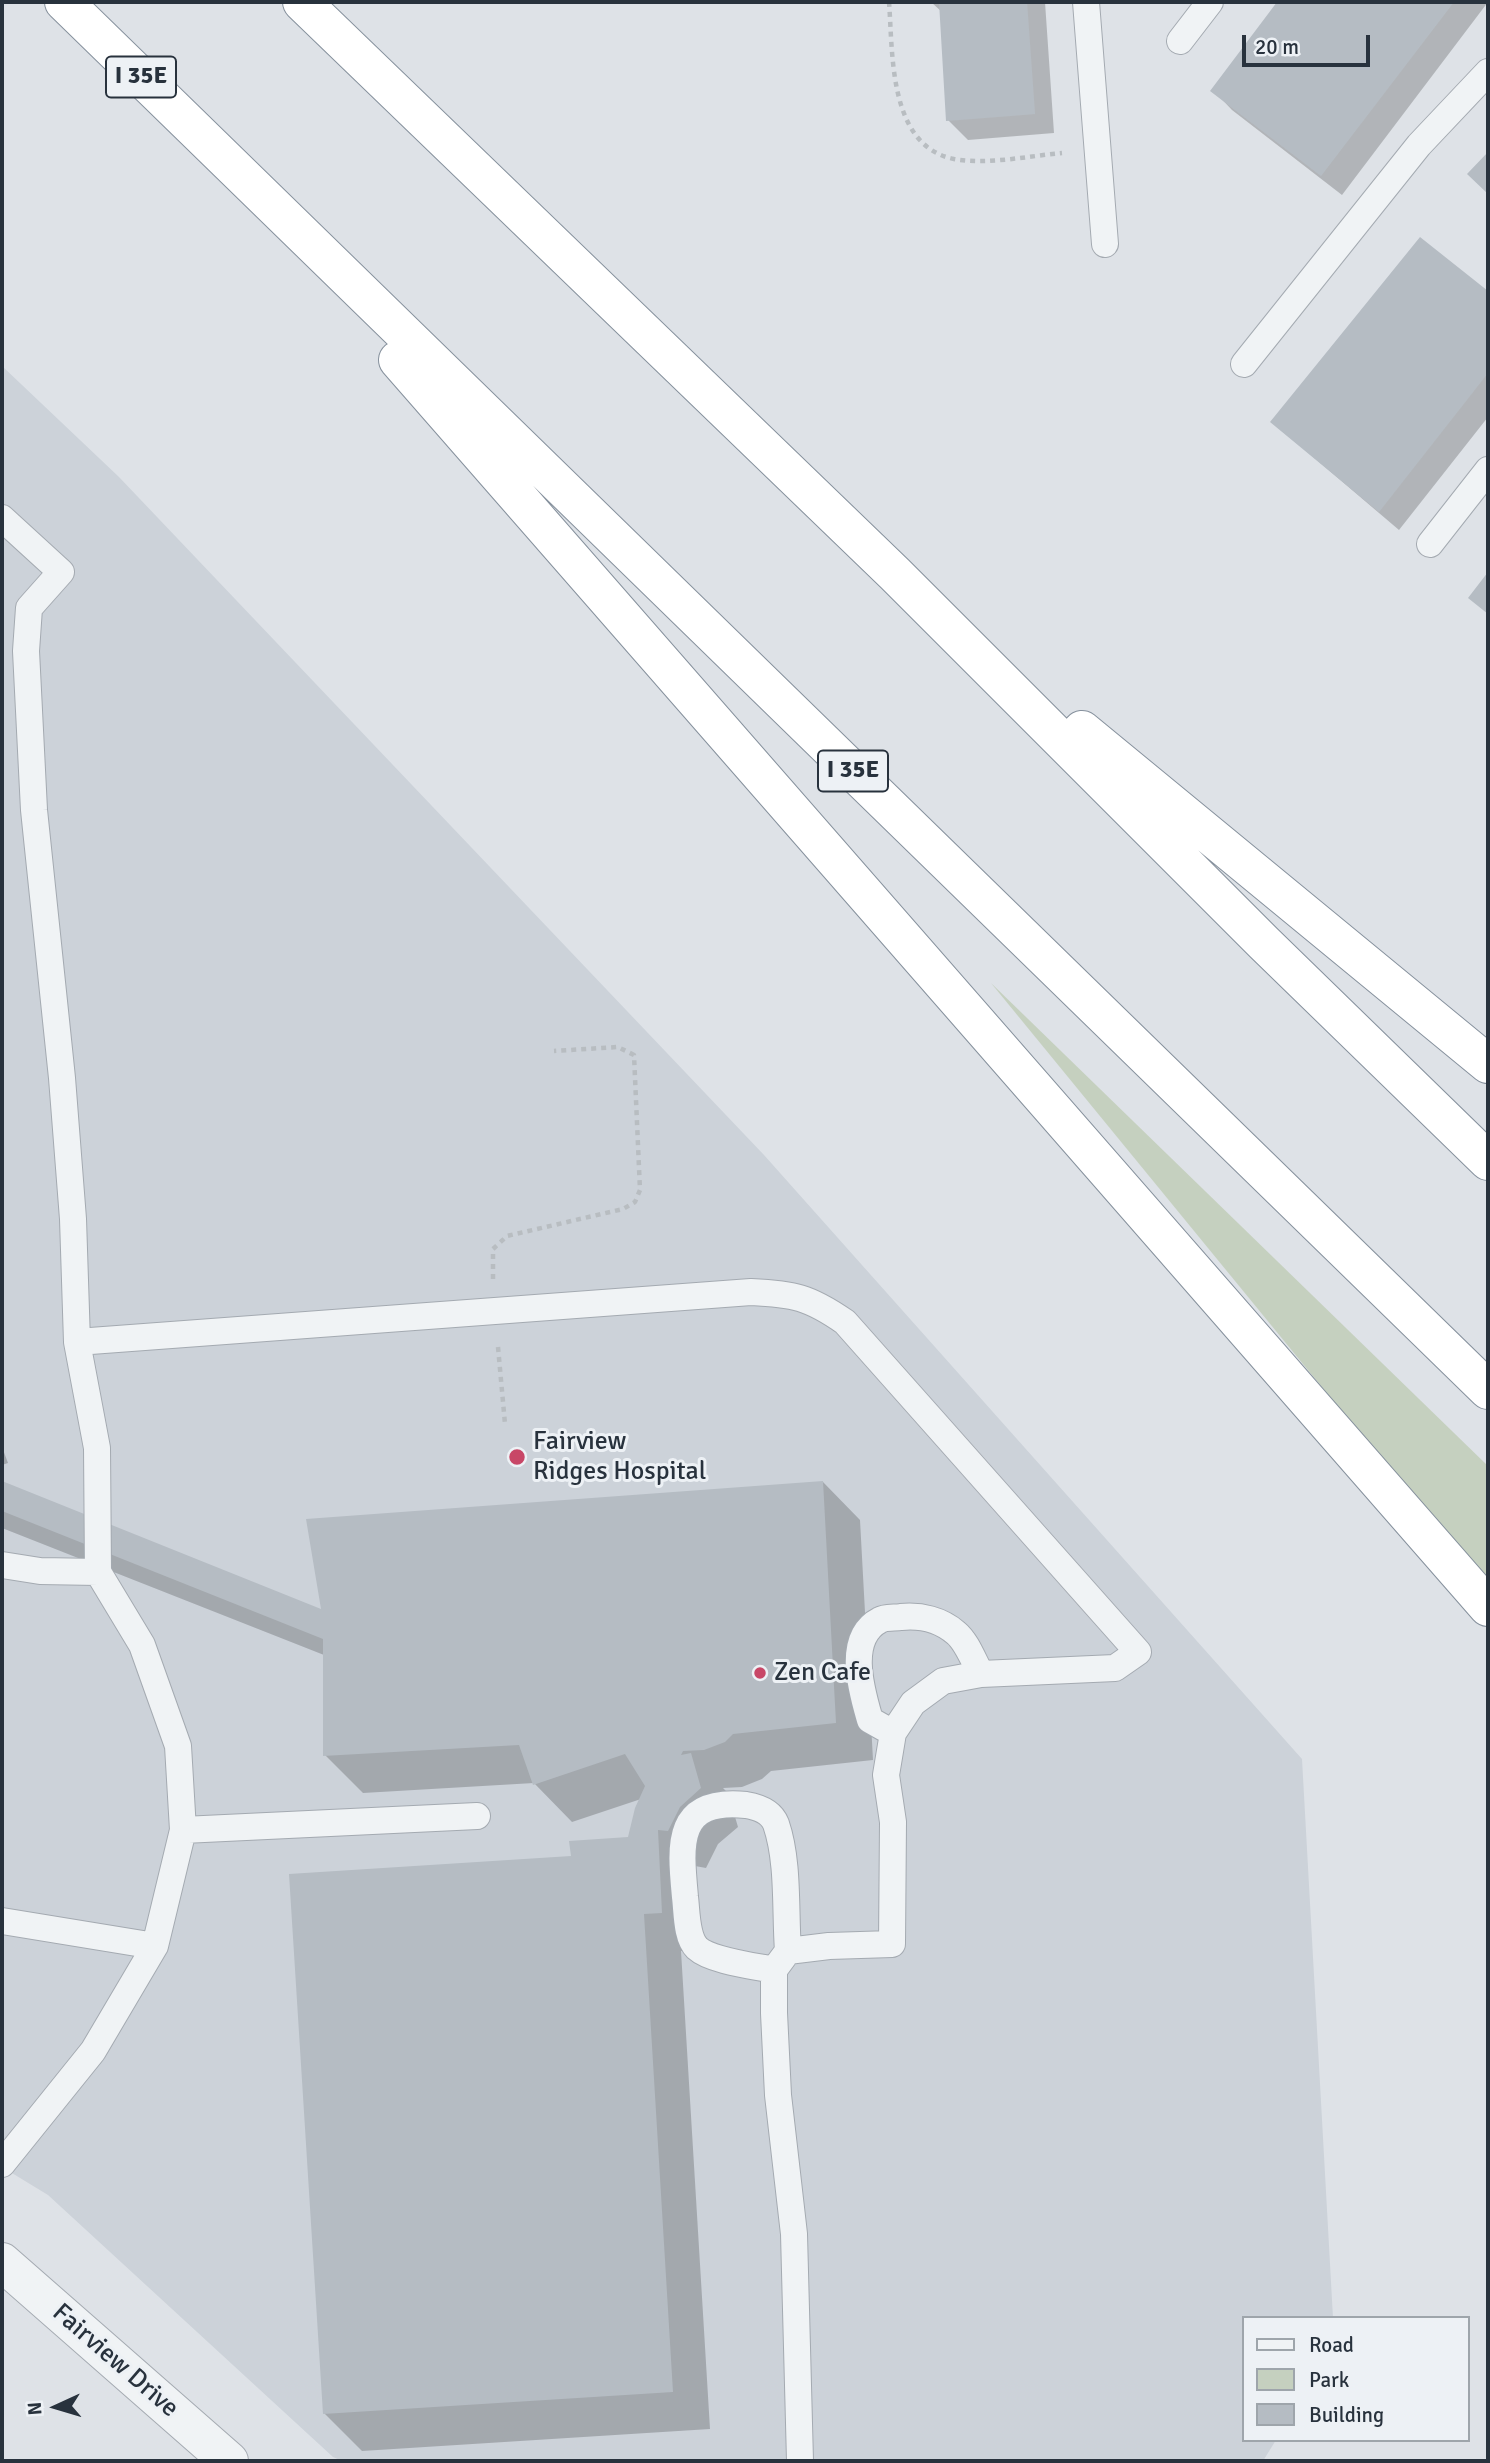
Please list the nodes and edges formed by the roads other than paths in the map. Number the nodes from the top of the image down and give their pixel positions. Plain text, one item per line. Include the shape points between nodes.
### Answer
1 (64, 2) edge
2 (302, 2) edge
3 (1086, 2) edge
4 (1210, 2) edge
5 (1180, 41) dead end
6 (1488, 72) edge
7 (218, 152) junction
8 (1105, 244) dead end
9 (1244, 364) dead end
10 (1488, 470) edge
11 (2, 518) edge
12 (1430, 544) dead end
13 (895, 574) junction
14 (1488, 1065) edge
15 (1488, 1161) edge
16 (77, 1342) junction
17 (1488, 1390) edge
18 (2, 1565) edge
19 (98, 1572) junction
20 (1488, 1607) edge
21 (981, 1674) junction
22 (893, 1733) junction
23 (477, 1816) dead end
24 (183, 1830) junction
25 (2, 1921) edge
26 (155, 1946) junction
27 (781, 1961) junction
28 (2, 2164) edge
29 (2, 2262) edge
30 (229, 2461) edge
31 (800, 2461) edge

1 - 7 highway, I 35E
2 - 13 highway
3 - 8 lane
4 - 5 lane
6 - 9 lane via 1419,145
7 - 17 highway, I 35E
7 - 20 highway
10 - 12 lane
11 - 16 lane via 61,572 29,608 26,651 34,810 72,1206
13 - 14 highway
13 - 15 highway
16 - 19 lane via 97,1448
16 - 21 lane via 751,1292 791,1294 815,1301 845,1322 1138,1652 1115,1668
18 - 19 lane
19 - 24 lane via 142,1645 178,1746
21 - 22 lane via 943,1681 913,1703
21 - 22 lane via 959,1634 941,1622 915,1616 880,1620 863,1637 860,1684 870,1720
22 - 27 lane via 886,1776 893,1822 892,1944 829,1946
23 - 24 lane
24 - 26 lane
25 - 26 lane
26 - 28 lane via 93,2052
27 - 27 lane via 782,1848 775,1821 765,1810 748,1805 704,1808 691,1819 681,1854 694,1946 705,1955
27 - 31 lane via 778,2095 794,2234
29 - 30 street, Fairview Drive

